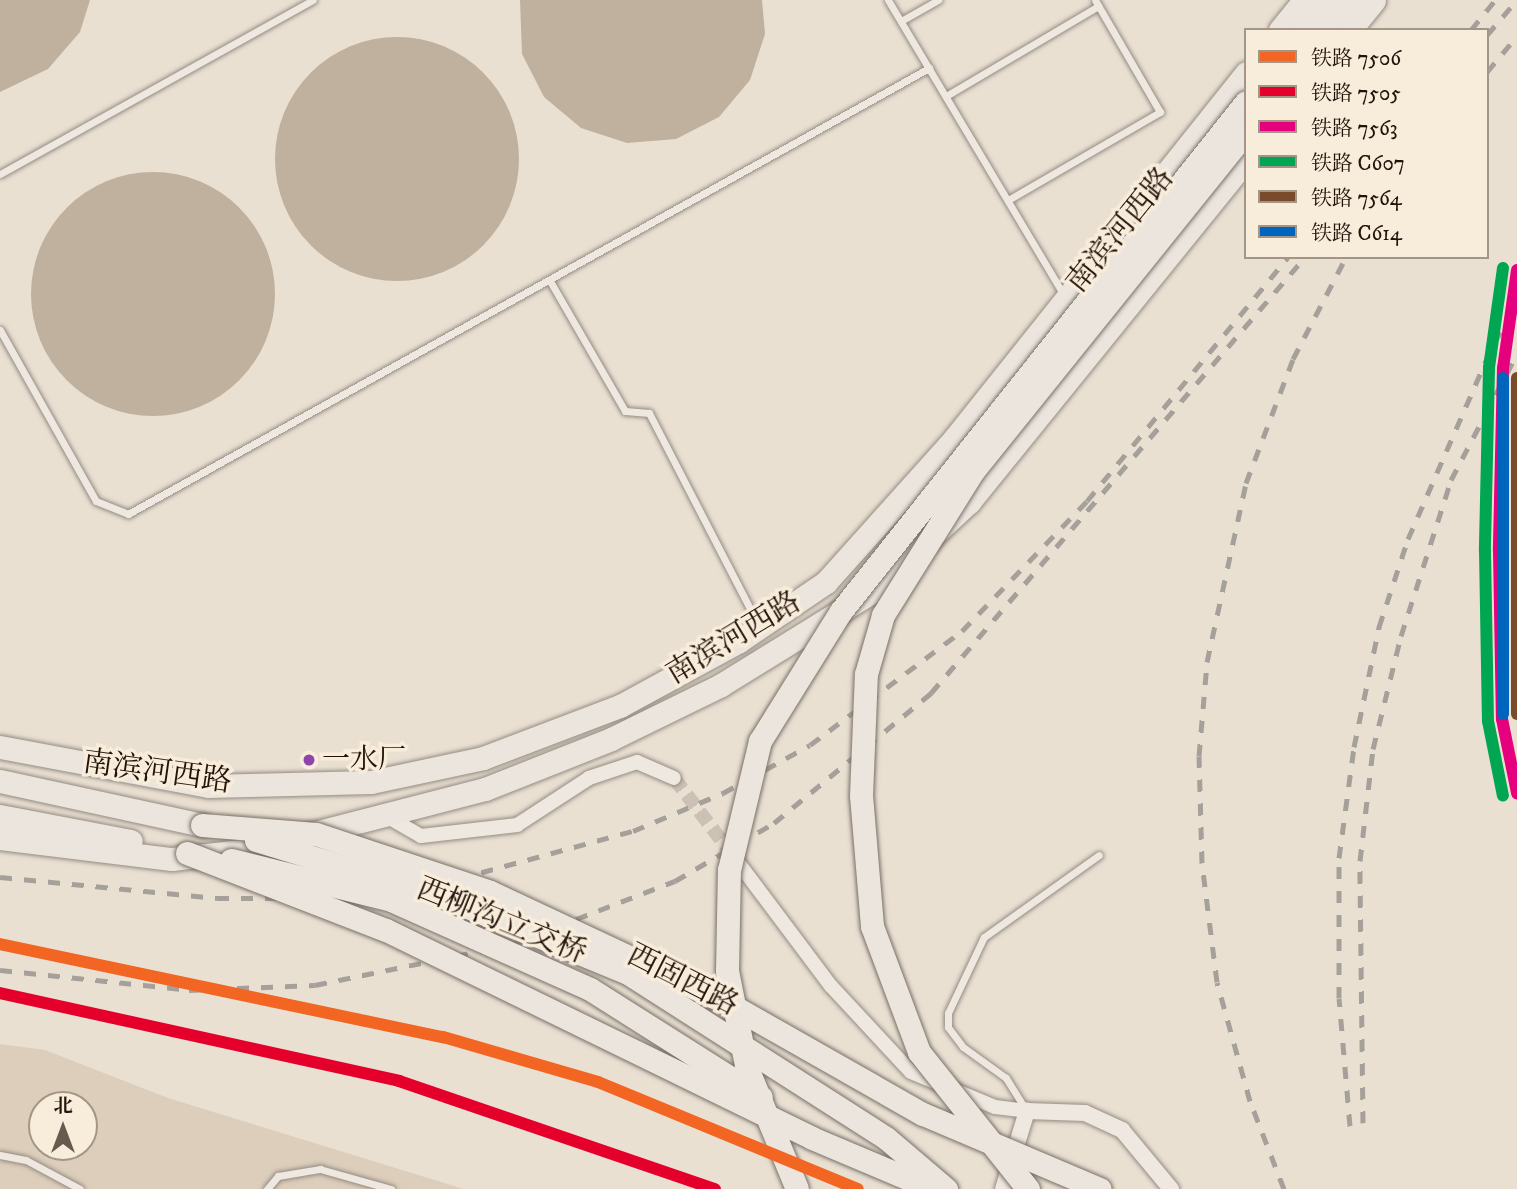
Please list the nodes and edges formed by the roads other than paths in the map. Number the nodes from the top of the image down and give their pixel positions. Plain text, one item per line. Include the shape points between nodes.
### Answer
1 (313, 0) edge
2 (888, 0) edge
3 (938, 0) edge
4 (1304, 0) edge
5 (1327, 0) edge
6 (1350, 0) edge
7 (1374, 0) edge
8 (1096, 3) edge
9 (901, 22) junction
10 (1282, 28) edge
11 (1305, 28) edge
12 (1329, 28) edge
13 (1352, 28) edge
14 (929, 68) junction
15 (1244, 76) edge
16 (946, 96) junction
17 (1244, 105) edge
18 (1244, 133) edge
19 (1244, 162) edge
20 (0, 174) edge
21 (1008, 200) junction
22 (550, 281) junction
23 (1066, 299) junction
24 (0, 330) edge
25 (760, 627) junction
26 (0, 747) edge
27 (674, 778) tunnel mouth
28 (0, 782) edge
29 (0, 816) edge
30 (388, 817) junction
31 (202, 825) junction
32 (0, 838) edge
33 (187, 853) junction
34 (731, 853) tunnel mouth
35 (1099, 855) dead end
36 (1027, 1111) junction
37 (0, 1155) edge
38 (80, 1189) edge
39 (267, 1189) edge
40 (391, 1189) edge
41 (797, 1189) edge
42 (909, 1189) edge
43 (933, 1189) edge
44 (946, 1189) edge
45 (1003, 1189) edge
46 (1028, 1189) edge
47 (1100, 1189) edge
48 (1171, 1189) edge

1 - 20 lane
2 - 9 lane
3 - 9 lane
4 - 10 highway
5 - 11 highway
6 - 12 highway
7 - 13 highway
8 - 16 lane
8 - 21 lane via 1160,111
9 - 14 lane
14 - 16 lane
14 - 22 lane
15 - 23 highway, 南滨河西路
16 - 21 lane
17 - 41 highway, bridge via 841,611 760,741 729,870 727,971 750,1078
18 - 46 highway, bridge via 973,471 883,615 866,674 861,796 872,926 919,1052
19 - 30 highway, 南滨河西路 via 969,502 873,591 721,685 611,739 485,789
21 - 23 lane
22 - 24 lane via 128,514 96,501
22 - 25 lane via 625,411 649,413
23 - 25 highway, 南滨河西路 via 955,438 826,582
25 - 26 highway, 南滨河西路 via 620,706 483,758 371,782 208,786
27 - 30 street via 637,762 589,778 517,825 421,836
28 - 31 highway, 西柳沟立交桥
29 - 33 highway, 西柳沟立交桥
30 - 32 highway, 南滨河西路 via 249,850 172,859
31 - 44 highway, 西柳沟立交桥, bridge via 399,881 628,973 886,1138
31 - 47 highway, 西固西路, bridge via 316,834 490,892 729,1004 923,1114
33 - 42 highway, 西柳沟立交桥, bridge via 287,869 391,900 590,989
33 - 43 highway, bridge via 386,930 800,1132
34 - 36 street via 831,986 911,1072 995,1107
35 - 36 lane via 984,937 948,1013 948,1027 963,1047 1006,1078
36 - 45 street
36 - 48 street via 1085,1113 1122,1130
37 - 38 lane via 26,1160
39 - 40 lane via 278,1176 320,1170

